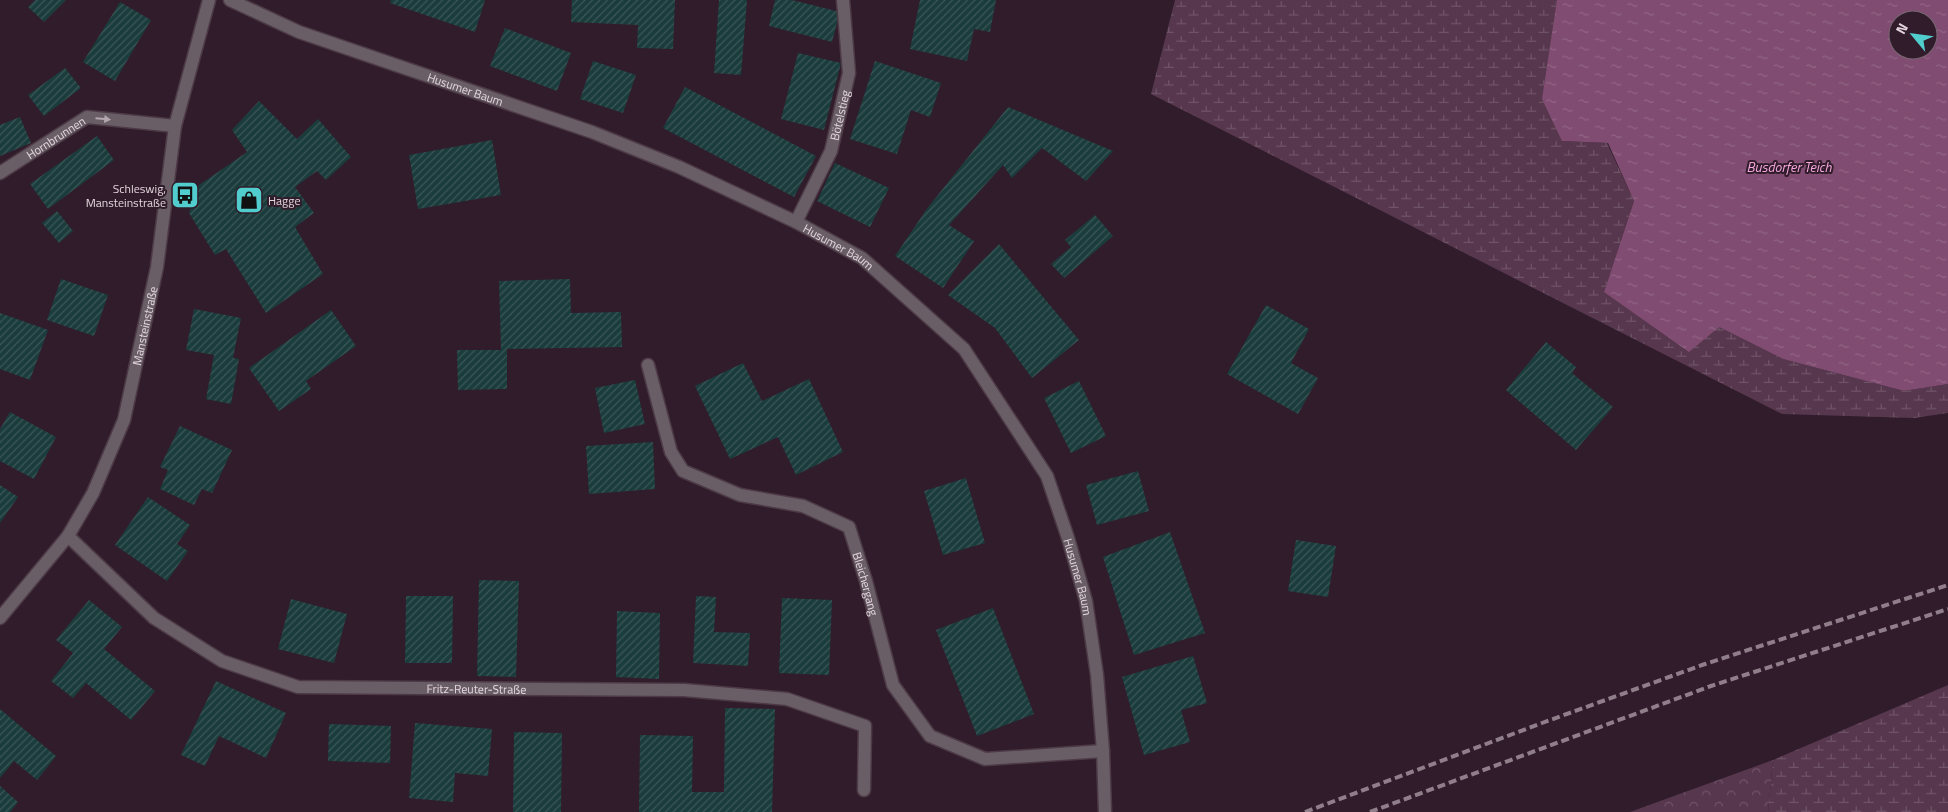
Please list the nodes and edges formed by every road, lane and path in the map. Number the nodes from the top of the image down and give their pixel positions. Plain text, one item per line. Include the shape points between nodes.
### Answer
1 (209, 0) edge
2 (230, 0) edge
3 (843, 0) edge
4 (175, 126) junction
5 (0, 173) edge
6 (796, 222) junction
7 (648, 365) dead end
8 (68, 536) junction
9 (0, 618) edge
10 (1103, 750) junction
11 (864, 790) dead end
12 (1105, 812) edge

1 - 4 street, Mansteinstraße
2 - 6 street, Husumer Baum via 299,32 592,132 679,167
3 - 6 street, Bötelstieg via 849,73 830,150
5 -> 4 street, Hornbrunnen via 87,117
4 - 8 street, Mansteinstraße via 157,266 124,420 93,493
6 - 10 street, Husumer Baum via 862,258 964,349 1047,476 1086,601
7 - 10 street, Bleichergang via 671,452 683,471 740,495 803,506 849,527 893,685 930,736 985,758
8 - 9 street, Mansteinstraße
8 - 11 street, Fritz-Reuter-Straße via 154,618 222,661 298,687 684,690 787,699 865,726
10 - 12 street, Husumer Baum

